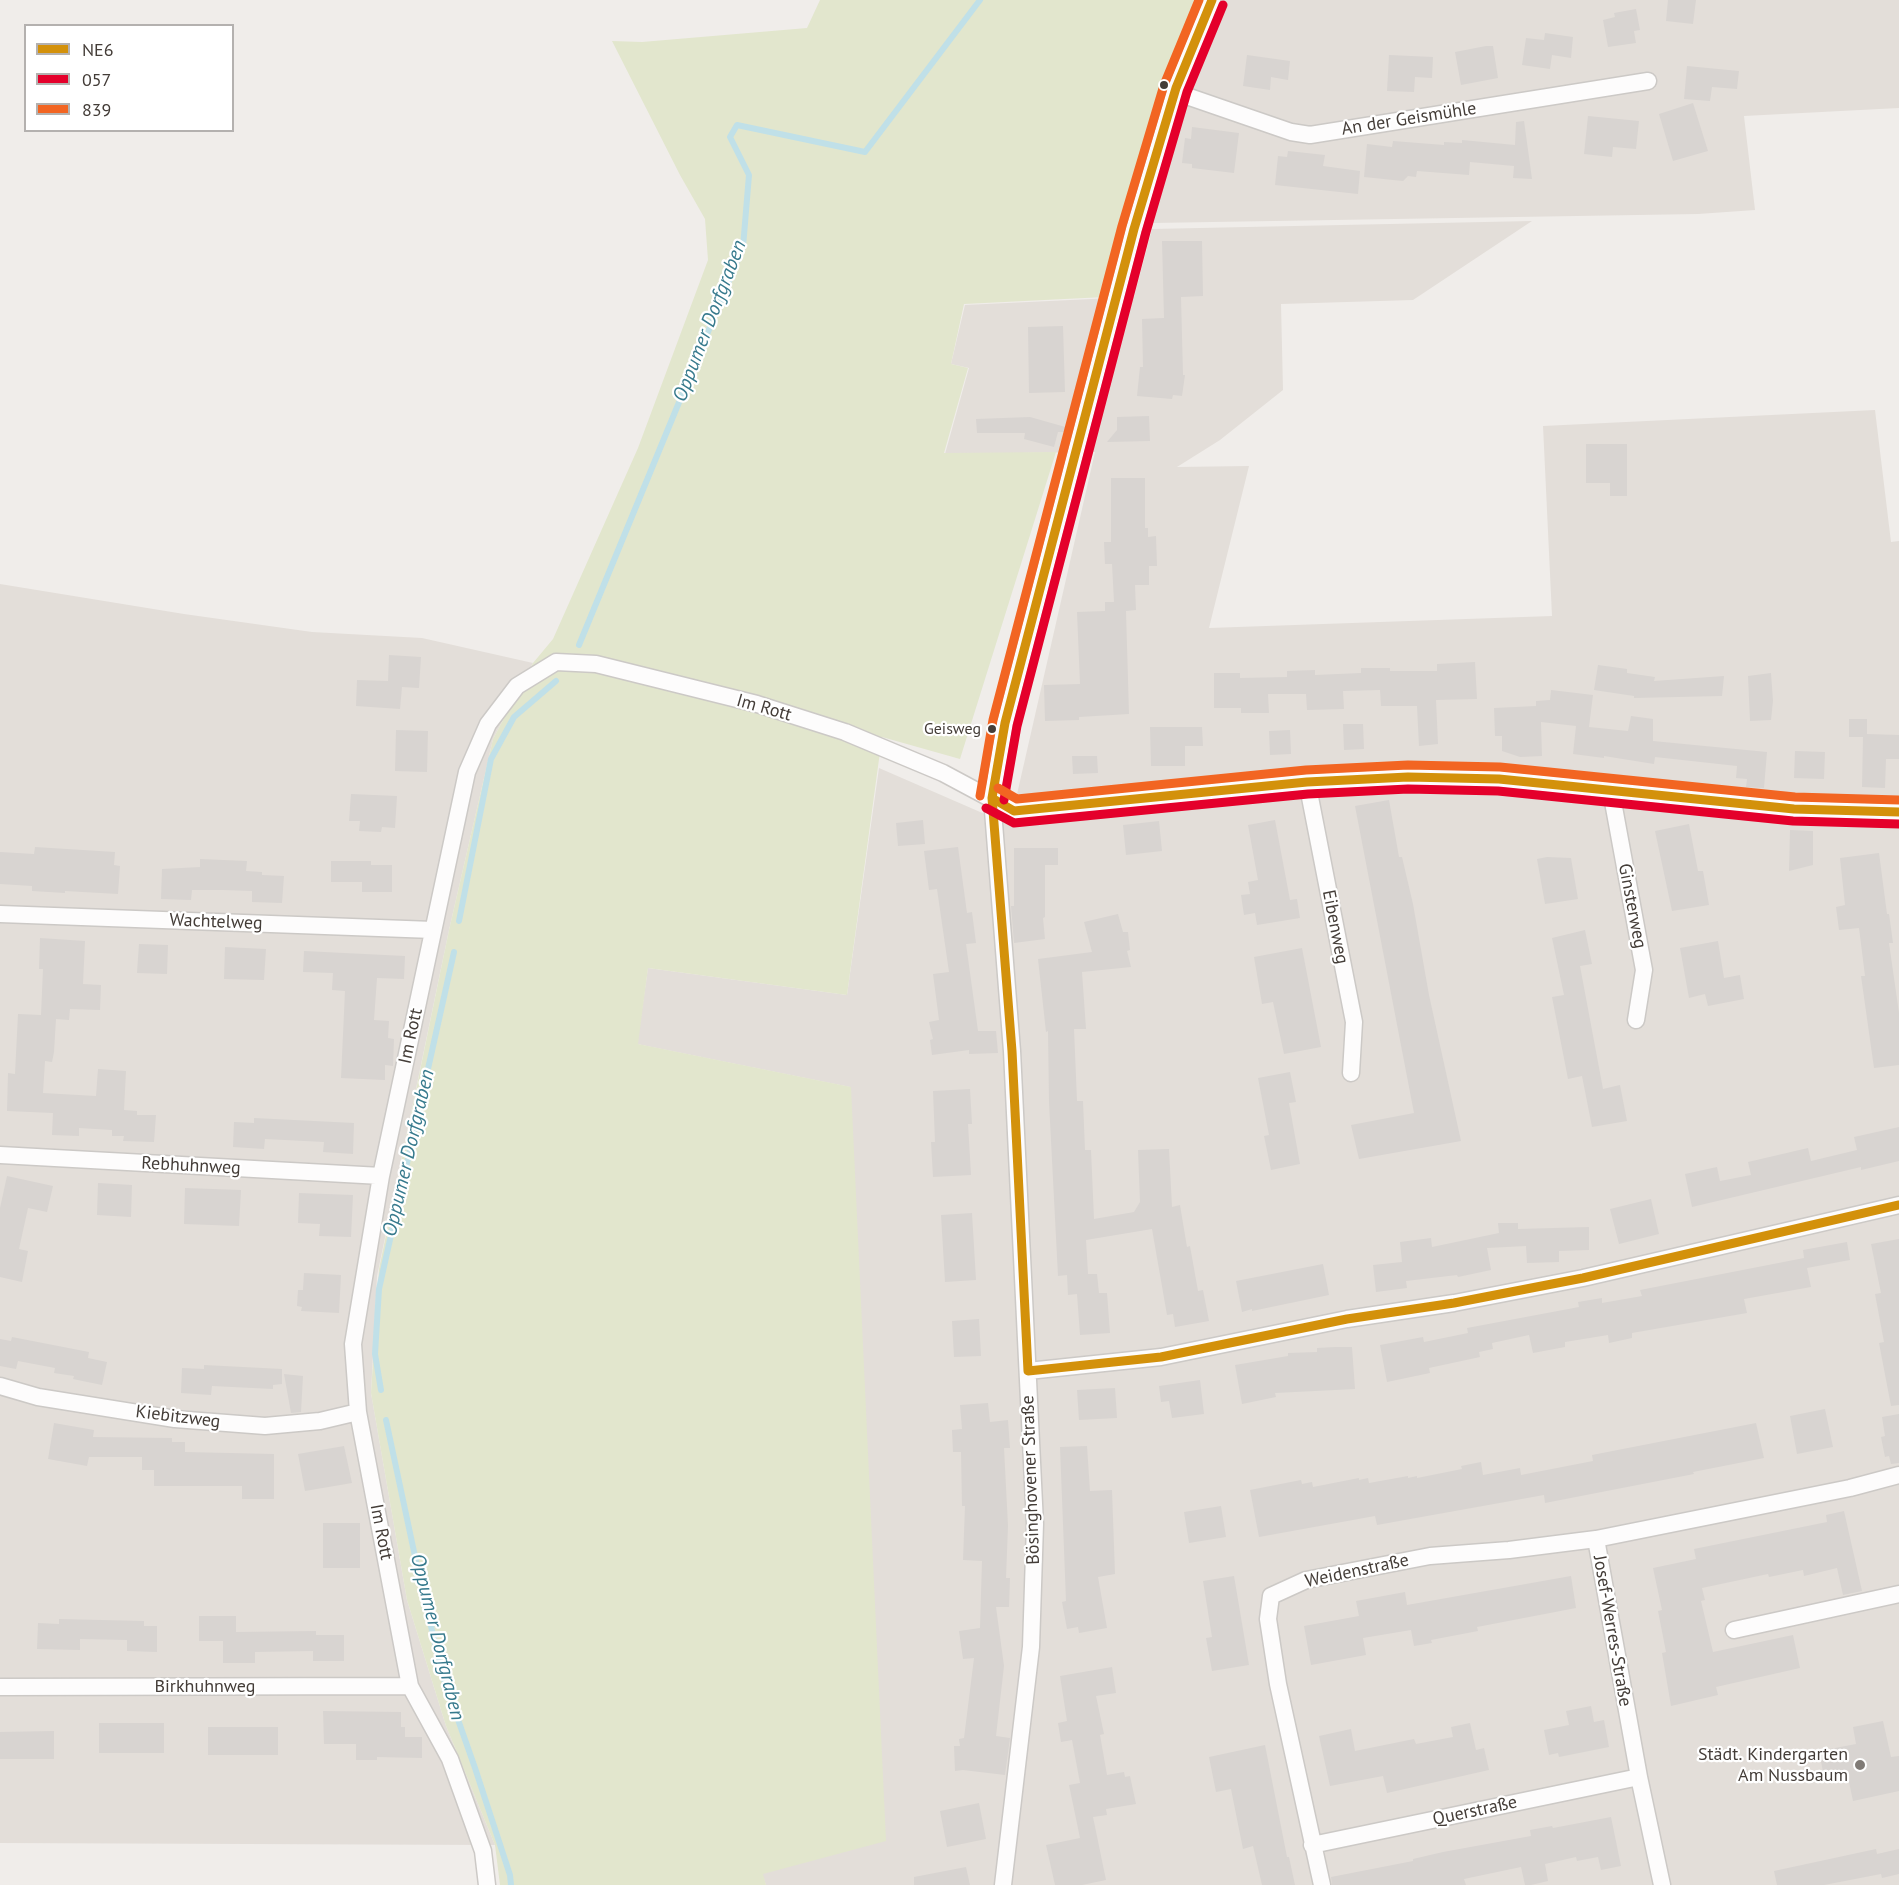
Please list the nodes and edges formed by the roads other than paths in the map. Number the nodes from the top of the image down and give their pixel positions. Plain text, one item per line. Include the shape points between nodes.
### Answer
1 (1212, 0) edge
2 (1648, 81) dead end
3 (1175, 92) junction
4 (1307, 782) junction
5 (1611, 791) junction
6 (992, 798) junction
7 (1899, 812) edge
8 (0, 914) edge
9 (433, 930) junction
10 (1636, 1020) dead end
11 (1351, 1073) dead end
12 (0, 1155) edge
13 (381, 1176) junction
14 (1899, 1205) edge
15 (1028, 1371) junction
16 (0, 1386) edge
17 (358, 1412) junction
18 (1899, 1475) edge
19 (1596, 1539) junction
20 (1899, 1594) edge
21 (1734, 1630) dead end
22 (410, 1686) junction
23 (0, 1687) edge
24 (1638, 1777) junction
25 (1312, 1845) junction
26 (487, 1885) edge
27 (1003, 1885) edge
28 (1322, 1885) edge
29 (1662, 1885) edge

1 - 3 street, Bösinghovener Straße
2 - 3 street, An der Geismühle via 1310,135
3 - 6 street, Bösinghovener Straße via 1134,229 1005,723
4 - 5 street via 1408,777 1499,779
4 - 6 street via 1014,811
4 - 11 street, Eibenweg via 1354,1022
5 - 7 street via 1794,809
5 - 10 street, Ginsterweg via 1644,970
6 - 9 street, Im Rott via 845,732 757,704 596,664 556,662 517,686 488,724 467,772
6 - 15 street, Bösinghovener Straße via 1012,1051
8 - 9 street, Wachtelweg
9 - 13 street, Im Rott
12 - 13 street, Rebhuhnweg
13 - 17 street, Im Rott via 353,1344
14 - 15 street via 1583,1278 1454,1303 1161,1357
15 - 27 street, Bösinghovener Straße via 1035,1524 1031,1647
16 - 17 street, Kiebitzweg via 38,1397 164,1417 265,1426 320,1421
17 - 22 street, Im Rott
18 - 19 street, Josef-Werres-Straße
19 - 24 street, Josef-Werres-Straße
19 - 25 street, Weidenstraße via 1430,1556 1306,1580 1271,1596 1268,1619 1278,1683
20 - 21 street
22 - 23 street, Birkhuhnweg
22 - 26 street, Im Rott via 450,1759 483,1851
24 - 25 street, Querstraße
24 - 29 street, Josef-Werres-Straße
25 - 28 street, Weidenstraße

